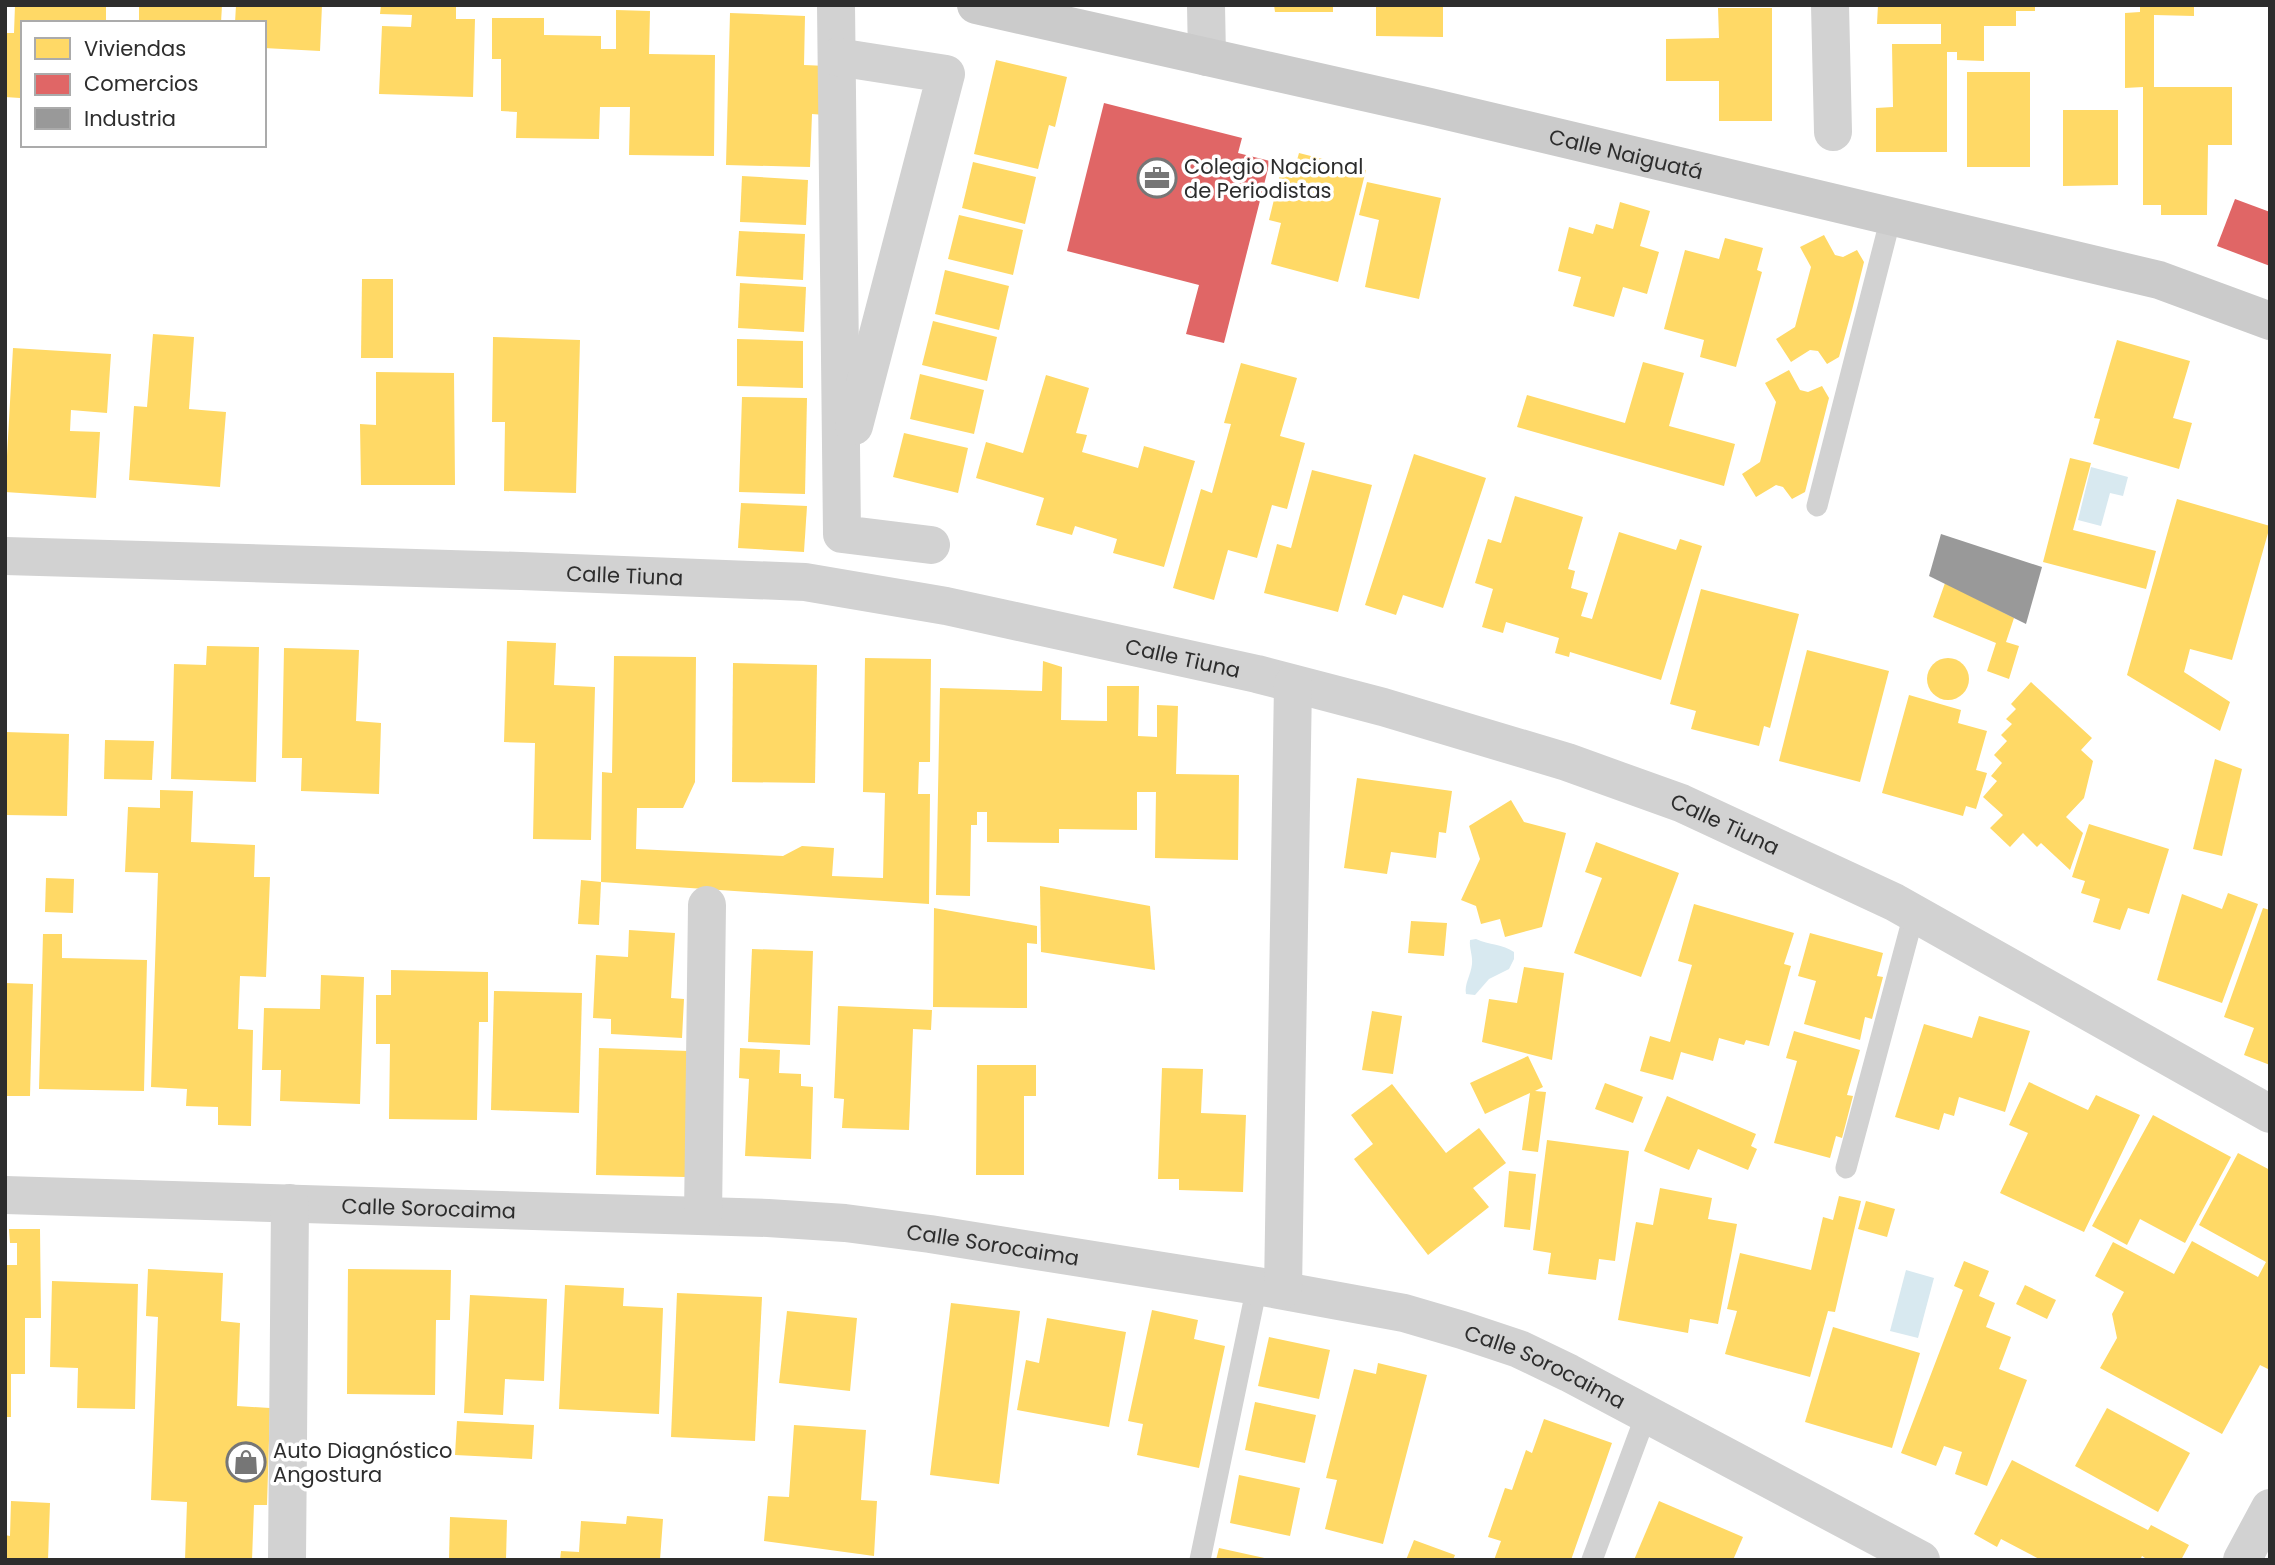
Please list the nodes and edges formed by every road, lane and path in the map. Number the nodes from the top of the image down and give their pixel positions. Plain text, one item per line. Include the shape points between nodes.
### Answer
1 (836, 5) edge
2 (975, 5) edge
3 (1206, 5) edge
4 (1830, 5) edge
5 (837, 57) junction
6 (1207, 57) junction
7 (1833, 131) dead end
8 (1891, 217) junction
9 (2270, 321) edge
10 (841, 476) junction
11 (1817, 506) dead end
12 (931, 545) dead end
13 (5, 556) edge
14 (1293, 684) junction
15 (707, 905) dead end
16 (1914, 914) junction
17 (2270, 1114) edge
18 (1846, 1168) dead end
19 (5, 1195) edge
20 (290, 1203) junction
21 (703, 1216) junction
22 (1270, 1288) junction
23 (1646, 1415) junction
24 (2270, 1508) edge
25 (287, 1560) edge
26 (1200, 1560) edge
27 (1592, 1560) edge
28 (1921, 1560) edge
29 (2242, 1560) edge

1 - 5 street
2 - 6 street, Calle Naiguatá
3 - 6 street
4 - 7 street
5 - 10 street
5 - 10 street via 946,74
6 - 8 street, Calle Naiguatá
8 - 9 street, Calle Naiguatá via 2160,280
8 - 11 lane
10 - 12 street via 842,534
13 - 14 street, Calle Tiuna via 805,582 946,606
14 - 16 street, Calle Tiuna via 1567,762 1681,803
14 - 22 street
15 - 21 street
16 - 17 street, Calle Tiuna
16 - 18 lane
19 - 20 street, Calle Sorocaima
20 - 21 street, Calle Sorocaima
20 - 25 street
21 - 22 street, Calle Sorocaima via 869,1226
22 - 23 street, Calle Sorocaima via 1404,1313 1519,1349
22 - 26 lane
23 - 27 lane
23 - 28 street, Calle Sorocaima
24 - 29 street

